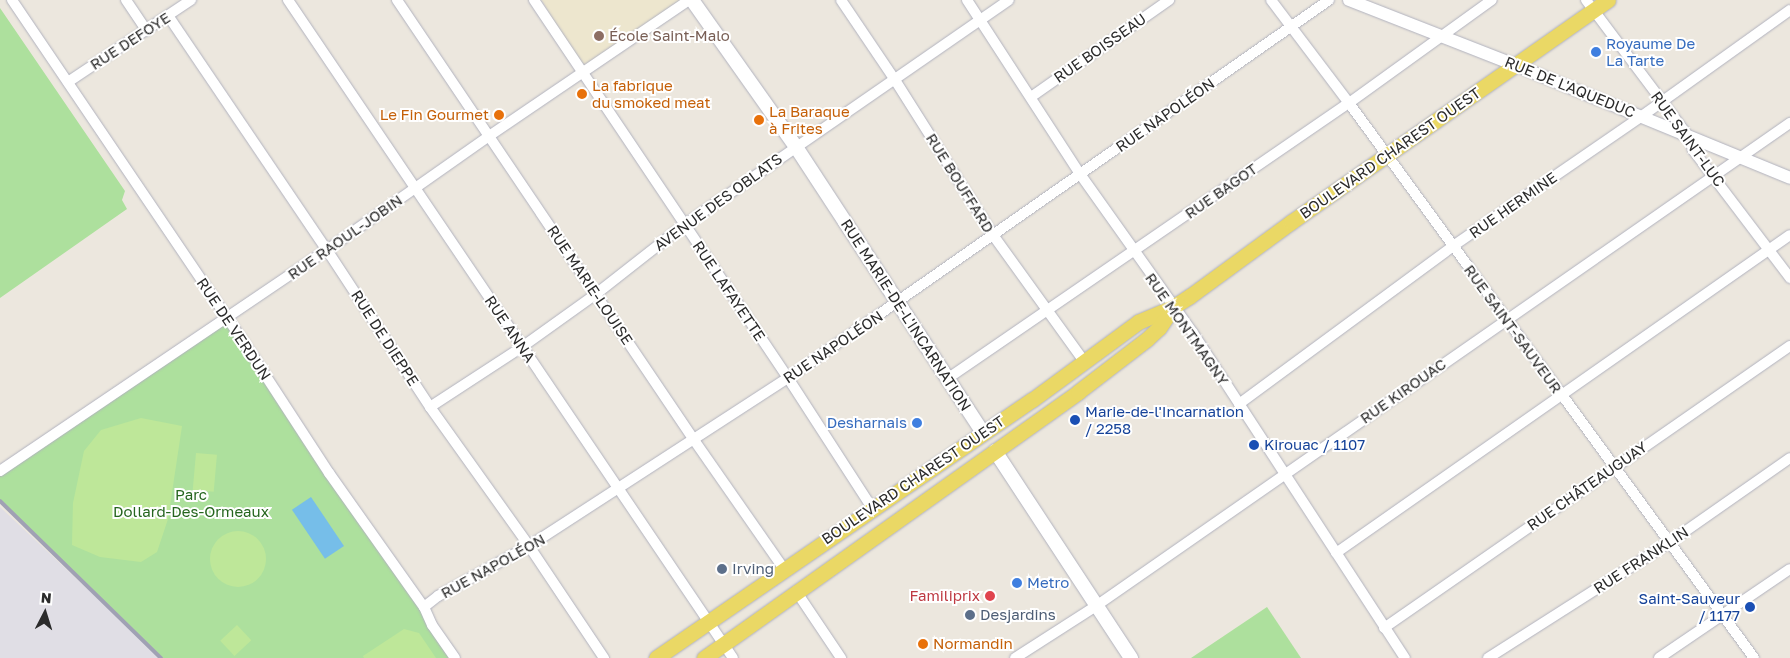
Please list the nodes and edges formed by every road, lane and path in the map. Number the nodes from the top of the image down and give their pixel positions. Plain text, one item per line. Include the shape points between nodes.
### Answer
1 (12, 0) edge
2 (126, 0) edge
3 (191, 0) edge
4 (288, 0) edge
5 (397, 0) edge
6 (534, 0) edge
7 (691, 0) edge
8 (841, 0) edge
9 (967, 0) edge
10 (1009, 0) edge
11 (1169, 0) edge
12 (1272, 0) edge
13 (1329, 0) edge
14 (1349, 0) edge
15 (1492, 0) edge
16 (1608, 0) edge
17 (1589, 5) edge
18 (1790, 10) edge
19 (169, 17) junction
20 (981, 20) junction
21 (1291, 27) junction
22 (147, 31) junction
23 (1444, 37) junction
24 (1515, 65) junction
25 (583, 73) junction
26 (895, 80) junction
27 (68, 82) junction
28 (1031, 97) junction
29 (1350, 102) junction
30 (1662, 102) junction
31 (1642, 116) junction
32 (1790, 123) edge
33 (489, 136) junction
34 (1689, 137) junction
35 (796, 147) junction
36 (1387, 156) junction
37 (1739, 158) junction
38 (1080, 174) junction
39 (1714, 176) junction
40 (1790, 178) edge
41 (415, 189) junction
42 (684, 225) junction
43 (993, 235) junction
44 (1790, 235) edge
45 (1454, 246) junction
46 (327, 250) junction
47 (1769, 250) junction
48 (1133, 252) junction
49 (1790, 278) edge
50 (596, 294) junction
51 (899, 302) junction
52 (1173, 307) junction
53 (1049, 310) junction
54 (226, 318) junction
55 (1506, 320) junction
56 (1790, 346) edge
57 (522, 347) junction
58 (1084, 361) junction
59 (788, 378) junction
60 (948, 379) junction
61 (1561, 394) junction
62 (1239, 404) junction
63 (430, 407) junction
64 (983, 433) junction
65 (694, 440) junction
66 (995, 451) junction
67 (1790, 458) edge
68 (1614, 468) junction
69 (0, 471) edge
70 (1284, 474) junction
71 (618, 490) junction
72 (872, 508) junction
73 (1670, 542) junction
74 (529, 546) junction
75 (1336, 552) junction
76 (784, 569) junction
77 (1790, 569) edge
78 (796, 591) junction
79 (1096, 606) junction
80 (424, 607) junction
81 (1722, 615) junction
82 (708, 620) junction
83 (1384, 628) junction
84 (724, 644) junction
85 (455, 658) edge
86 (604, 658) edge
87 (656, 658) edge
88 (704, 658) edge
89 (733, 658) edge
90 (841, 658) edge
91 (1015, 658) edge
92 (1131, 658) edge
93 (1405, 658) edge
94 (1488, 658) edge
95 (1659, 658) edge
96 (1754, 658) edge

1 - 27 street, RUE DE VERDUN
2 - 22 street
3 - 19 street, RUE DEFOYE
4 - 41 street, RUE ANNA
5 - 33 street, RUE MARIE-LOUISE
6 - 25 street, RUE LAFAYETTE
7 - 25 street, RUE RAOUL-JOBIN
7 - 35 main road, RUE MARIE-DE-L'INCARNATION
8 - 26 street, RUE BOUFFARD
9 - 20 street, RUE MONTMAGNY
10 - 20 street, AVENUE DES OBLATS
11 - 28 street, RUE BOISSEAU
12 - 21 street, RUE SAINT-SAUVEUR
13 - 21 street, RUE NAPOLÉON
14 - 23 street, RUE DE L'AQUEDUC
15 - 23 street, RUE BAGOT
16 - 17 main road, BOULEVARD CHAREST OUEST
17 - 24 main road, BOULEVARD CHAREST OUEST
17 - 30 street, RUE SAINT-LUC
18 - 30 street, RUE HERMINE
19 - 22 street, RUE DEFOYE
19 - 46 street, RUE DE DIEPPE
20 - 26 street, AVENUE DES OBLATS
20 - 28 street, RUE MONTMAGNY
21 - 29 street, RUE SAINT-SAUVEUR
21 - 38 street, RUE NAPOLÉON
22 - 27 street, RUE DEFOYE
23 - 24 street, RUE DE L'AQUEDUC
23 - 29 street, RUE BAGOT
24 - 31 street, RUE DE L'AQUEDUC
24 - 36 main road, BOULEVARD CHAREST OUEST
25 - 33 street, RUE RAOUL-JOBIN
25 - 42 street, RUE LAFAYETTE
26 - 35 street, AVENUE DES OBLATS
26 - 43 street, RUE BOUFFARD
27 - 54 street, RUE DE VERDUN
28 - 38 street, RUE MONTMAGNY
29 - 36 street, RUE SAINT-SAUVEUR
29 - 48 street, RUE BAGOT
30 - 31 street, RUE HERMINE
30 - 34 street, RUE SAINT-LUC
31 - 34 street, RUE DE L'AQUEDUC
31 - 45 street, RUE HERMINE
32 - 37 street, RUE KIROUAC
33 - 41 street, RUE RAOUL-JOBIN
33 - 50 street, RUE MARIE-LOUISE
34 - 37 street, RUE DE L'AQUEDUC
34 - 39 street, RUE SAINT-LUC via 1693,150
35 - 42 street, AVENUE DES OBLATS
35 - 51 main road, RUE MARIE-DE-L'INCARNATION
36 - 45 street, RUE SAINT-SAUVEUR
36 - 52 main road, BOULEVARD CHAREST OUEST
37 - 39 street, RUE KIROUAC
37 - 40 street, RUE DE L'AQUEDUC
38 - 43 street, RUE NAPOLÉON
38 - 48 street, RUE MONTMAGNY
39 - 47 street, RUE SAINT-LUC
39 - 55 street, RUE KIROUAC
41 - 46 street, RUE RAOUL-JOBIN
41 - 57 street, RUE ANNA
42 - 50 street, AVENUE DES OBLATS
42 - 59 street, RUE LAFAYETTE
43 - 51 street, RUE NAPOLÉON
43 - 53 street, RUE BOUFFARD
44 - 47 street
45 - 55 street, RUE SAINT-SAUVEUR
45 - 62 street, RUE HERMINE
46 - 54 street, RUE RAOUL-JOBIN
46 - 63 street, RUE DE DIEPPE
47 - 49 street, RUE SAINT-LUC
47 - 61 street
48 - 52 street, RUE MONTMAGNY
48 - 53 street, RUE BAGOT
50 - 57 street, AVENUE DES OBLATS
50 - 65 street, RUE MARIE-LOUISE
51 - 59 street, RUE NAPOLÉON
51 - 60 main road, RUE MARIE-DE-L'INCARNATION
52 - 58 main road, BOULEVARD CHAREST OUEST via 1138,322
52 - 62 street, RUE MONTMAGNY
52 - 66 main road, BOULEVARD CHAREST OUEST via 1159,328 1146,339
53 - 58 street, RUE BOUFFARD
53 - 60 street, RUE BAGOT
54 - 69 street, RUE RAOUL-JOBIN
54 - 80 street, RUE DE VERDUN via 329,473
55 - 61 street, RUE SAINT-SAUVEUR
55 - 70 street, RUE KIROUAC
56 - 68 street, RUE CHÂTEAUGUAY
57 - 63 street, AVENUE DES OBLATS
57 - 71 street, RUE ANNA
58 - 64 main road, BOULEVARD CHAREST OUEST
59 - 65 street, RUE NAPOLÉON
59 - 72 street, RUE LAFAYETTE
60 - 64 main road, RUE MARIE-DE-L'INCARNATION
61 - 68 street, RUE SAINT-SAUVEUR
61 - 75 street
62 - 70 street, RUE MONTMAGNY
63 - 74 street, RUE DE DIEPPE
64 - 66 street, RUE MARIE-DE-L'INCARNATION
64 - 72 main road, BOULEVARD CHAREST OUEST
65 - 71 street, RUE NAPOLÉON
65 - 76 street, RUE MARIE-LOUISE
66 - 78 main road, BOULEVARD CHAREST OUEST
66 - 79 main road, RUE MARIE-DE-L'INCARNATION
67 - 73 street, RUE FRANKLIN
68 - 73 street, RUE SAINT-SAUVEUR
68 - 83 street, RUE CHÂTEAUGUAY
70 - 75 street, RUE MONTMAGNY
70 - 79 street, RUE KIROUAC
71 - 74 street, RUE NAPOLÉON
71 - 82 street, RUE ANNA
72 - 76 main road, BOULEVARD CHAREST OUEST
73 - 81 street, RUE SAINT-SAUVEUR
73 - 94 street, RUE FRANKLIN
74 - 80 street, RUE NAPOLÉON
74 - 86 street, RUE DE DIEPPE
75 - 83 street, RUE MONTMAGNY
76 - 82 main road, BOULEVARD CHAREST OUEST
77 - 81 street
78 - 84 main road, BOULEVARD CHAREST OUEST
78 - 90 street
79 - 91 street, RUE KIROUAC
79 - 92 main road, RUE MARIE-DE-L'INCARNATION
80 - 85 street, RUE DE VERDUN via 432,625
81 - 95 street
81 - 96 street, RUE SAINT-SAUVEUR
82 - 84 street, RUE ANNA
82 - 87 main road, BOULEVARD CHAREST OUEST
83 - 93 street, RUE MONTMAGNY
84 - 88 main road, BOULEVARD CHAREST OUEST
84 - 89 street, RUE ANNA

